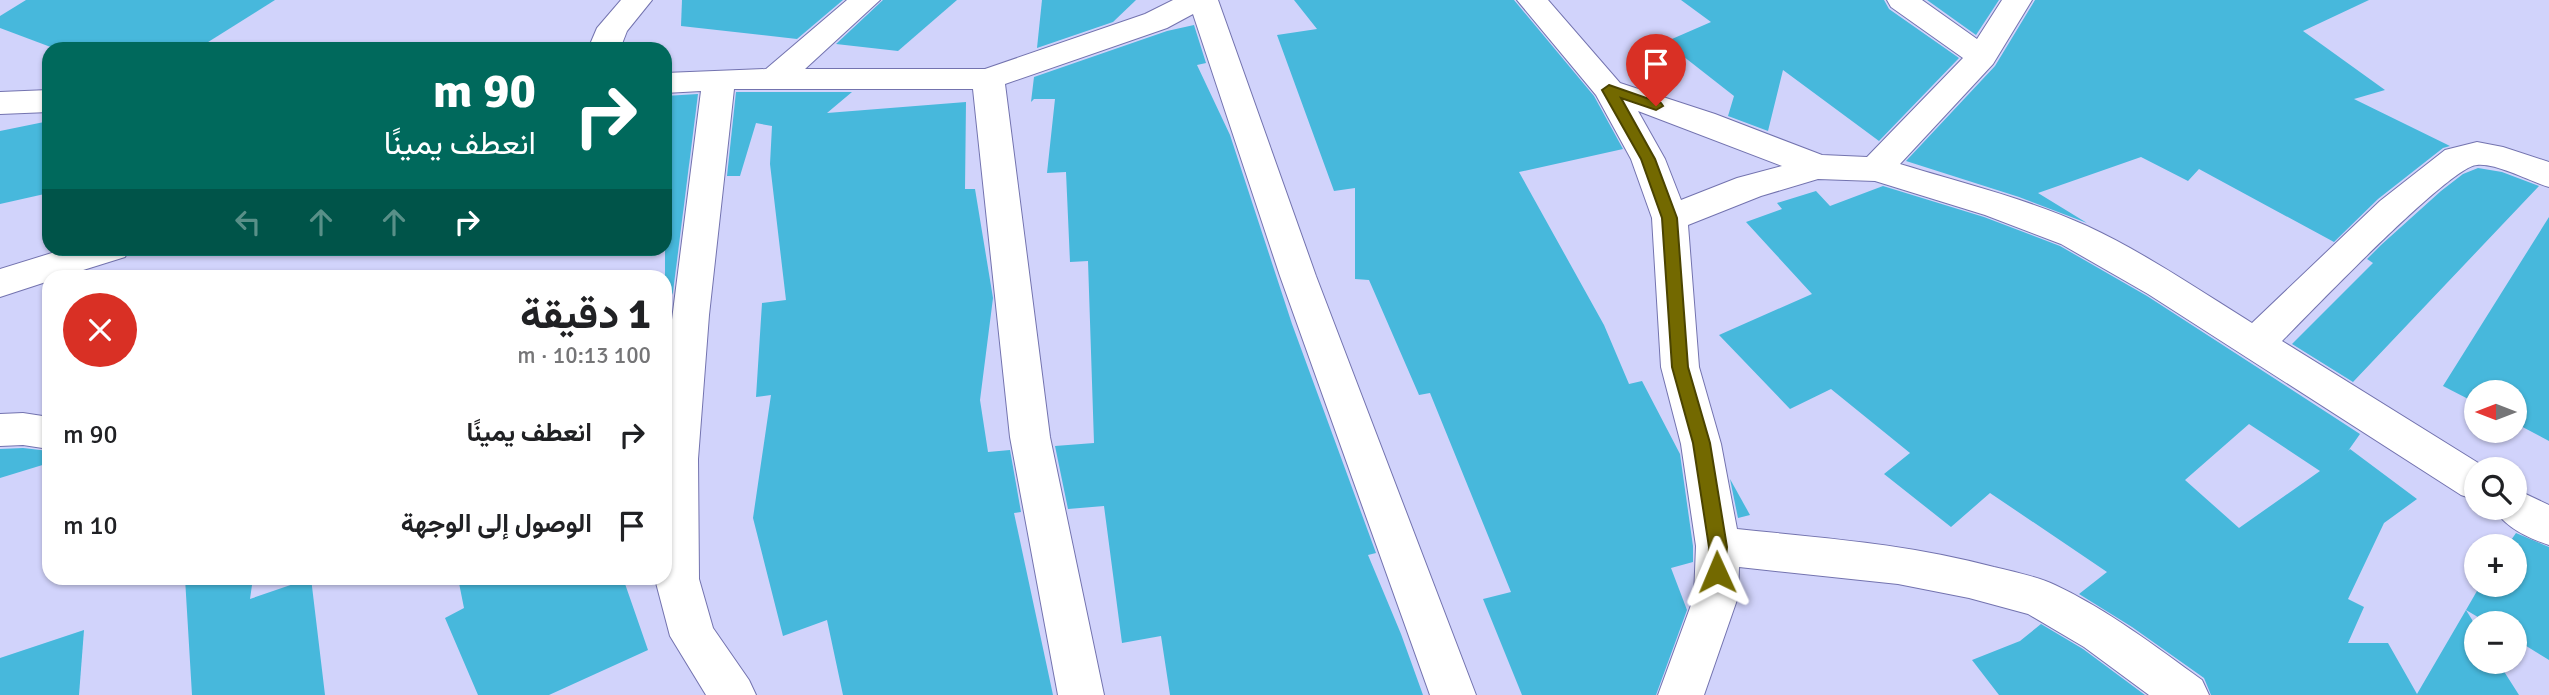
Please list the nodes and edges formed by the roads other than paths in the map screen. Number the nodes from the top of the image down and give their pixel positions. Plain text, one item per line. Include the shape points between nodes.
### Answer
1 (637, 0) edge
2 (864, 0) edge
3 (1197, 0) edge
4 (1203, 0) edge
5 (1532, 0) edge
6 (1902, 0) edge
7 (2017, 0) edge
8 (607, 42) edge
9 (1982, 57) junction
10 (719, 79) junction
11 (774, 79) junction
12 (988, 79) junction
13 (672, 82) edge
14 (1609, 90) junction
15 (42, 101) edge
16 (0, 103) edge
17 (1818, 167) junction
18 (1876, 169) junction
19 (2549, 174) edge
20 (1670, 218) junction
21 (86, 256) edge
22 (0, 283) edge
23 (2256, 343) junction
24 (0, 430) edge
25 (42, 432) edge
26 (2464, 475) edge
27 (2527, 514) edge
28 (2549, 527) edge
29 (1718, 547) junction
30 (733, 695) edge
31 (1081, 695) edge
32 (1453, 695) edge
33 (1681, 695) edge
34 (2186, 695) edge

1 - 8 street
2 - 11 street
3 - 12 street via 1156,21
4 - 32 street via 1298,276
5 - 14 street
6 - 9 street
7 - 9 street
9 - 18 street
10 - 11 street
10 - 13 street
10 - 30 street via 677,459 677,579 693,636
11 - 12 street
12 - 31 street via 1030,437
14 - 17 street
14 - 20 street via 1648,159
15 - 16 street
17 - 18 street
17 - 20 street via 1749,187
18 - 23 street via 2074,235
19 - 23 street via 2491,155 2457,158 2392,210
20 - 29 street via 1680,367 1701,443
21 - 22 street
23 - 26 street
24 - 25 street
27 - 28 street
29 - 33 street via 1716,597
29 - 34 street via 1898,565 2039,598 2100,633

